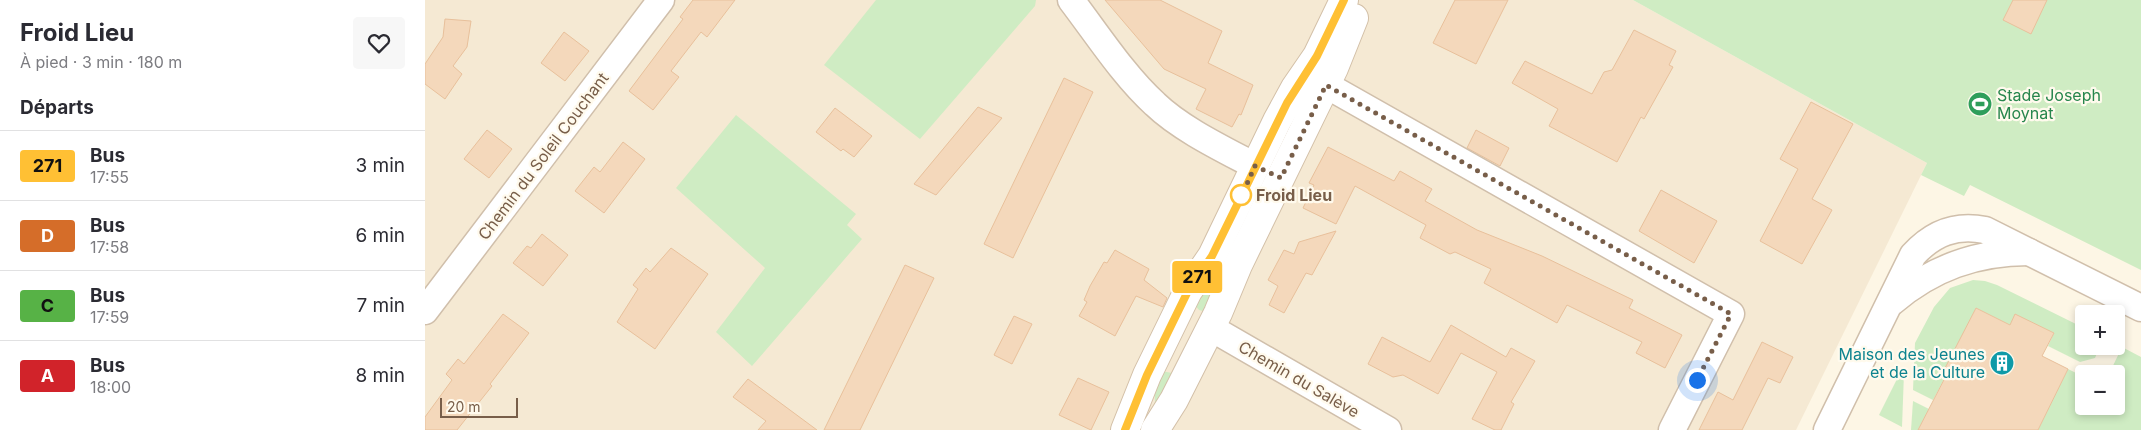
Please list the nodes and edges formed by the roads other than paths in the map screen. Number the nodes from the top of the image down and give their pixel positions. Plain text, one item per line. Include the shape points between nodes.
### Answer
1 (661, 0) edge
2 (1071, 0) edge
3 (1345, 0) edge
4 (1362, 0) edge
5 (1326, 85) junction
6 (1255, 166) junction
7 (1281, 178) junction
8 (1972, 228) junction
9 (2029, 252) junction
10 (1975, 257) junction
11 (1889, 304) junction
12 (2141, 308) edge
13 (425, 311) edge
14 (1178, 313) junction
15 (1211, 328) junction
16 (1157, 356) junction
17 (1189, 371) junction
18 (1125, 430) edge
19 (1155, 430) edge
20 (1388, 430) edge
21 (1672, 430) edge
22 (1827, 430) edge

1 - 13 street, Chemin du Soleil Couchant
2 - 6 street via 1155,105
3 - 6 main road
4 - 5 main road
5 - 7 main road
5 - 21 street via 1731,314
6 - 7 main road
6 - 14 main road via 1212,256
7 - 15 main road
8 - 9 street via 1991,232
8 - 10 street via 1981,238
8 - 11 street via 1945,231 1922,245 1906,266
9 - 10 street
9 - 12 street
10 - 11 street via 1925,278
11 - 22 street
14 - 15 main road
14 - 16 main road
15 - 17 main road
15 - 20 street, Chemin du Salève
16 - 17 main road
16 - 18 main road
17 - 19 main road

